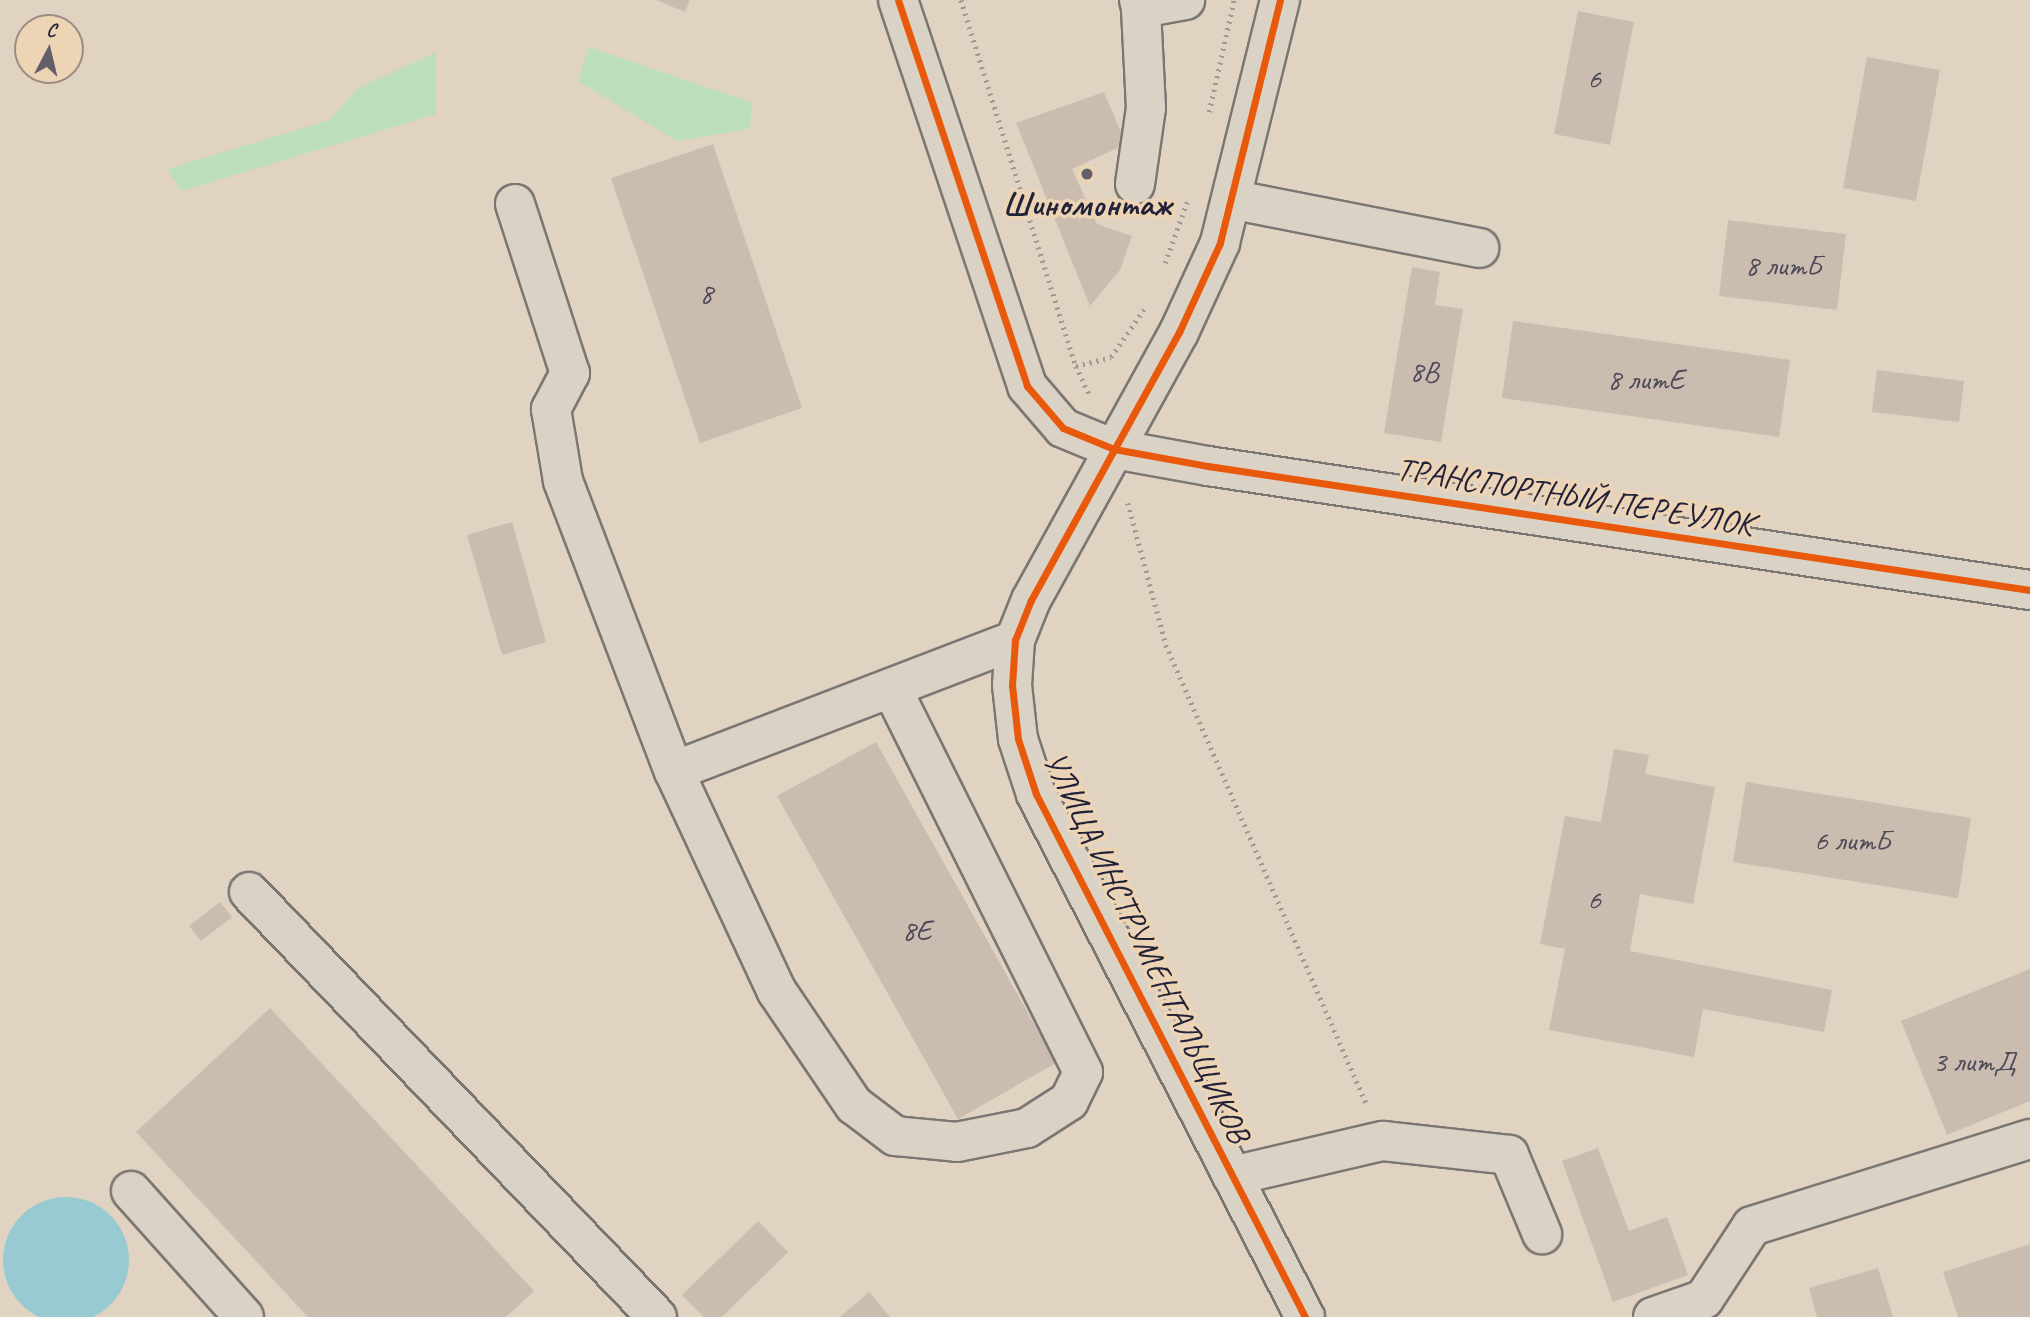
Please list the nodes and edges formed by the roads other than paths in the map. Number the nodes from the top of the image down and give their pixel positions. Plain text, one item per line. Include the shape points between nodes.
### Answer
1 (898, 0) edge
2 (1185, 0) edge
3 (1280, 0) edge
4 (1140, 4) edge
5 (1135, 184) dead end
6 (1235, 200) junction
7 (515, 204) dead end
8 (1479, 248) dead end
9 (1114, 449) junction
10 (2030, 590) edge
11 (1015, 640) junction
12 (891, 689) junction
13 (674, 771) junction
14 (249, 892) dead end
15 (2030, 1139) edge
16 (1232, 1176) junction
17 (131, 1191) dead end
18 (1542, 1234) dead end
19 (244, 1317) edge
20 (657, 1317) edge
21 (1305, 1317) edge
22 (1653, 1317) edge

1 - 9 street via 1027,386 1063,428
2 - 4 street
3 - 6 street, УЛИЦА ИНСТРУМЕНТАЛЬЩИКОВ
4 - 5 street via 1146,108
6 - 8 street
6 - 9 street, УЛИЦА ИНСТРУМЕНТАЛЬЩИКОВ via 1179,332
7 - 13 street via 570,373 551,409 563,481
9 - 10 street, ТРАНСПОРТНЫЙ ПЕРЕУЛОК
9 - 11 street, УЛИЦА ИНСТРУМЕНТАЛЬЩИКОВ
11 - 12 street
11 - 16 street, УЛИЦА ИНСТРУМЕНТАЛЬЩИКОВ via 1018,739 1037,794
12 - 13 street
12 - 13 street via 1083,1072 1069,1101 1027,1128 957,1142 895,1136 854,1105 776,990
14 - 20 street
15 - 22 street via 1752,1226 1704,1299
16 - 18 street via 1382,1141 1509,1155
16 - 21 street, УЛИЦА ИНСТРУМЕНТАЛЬЩИКОВ
17 - 19 street

